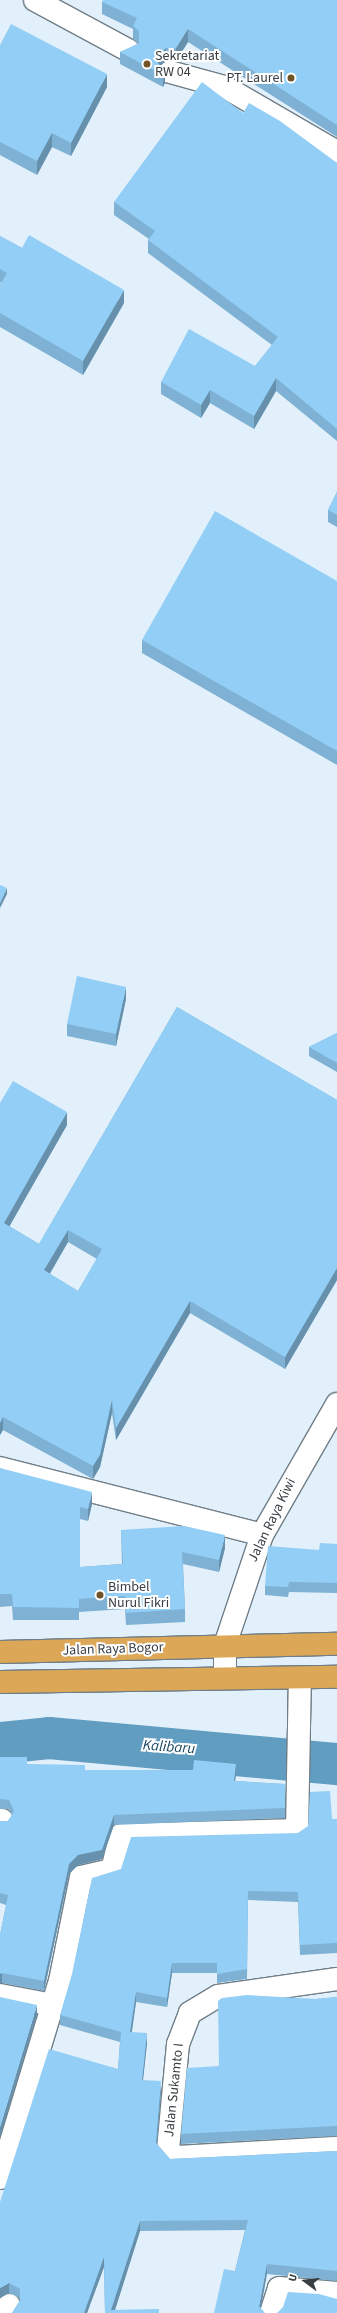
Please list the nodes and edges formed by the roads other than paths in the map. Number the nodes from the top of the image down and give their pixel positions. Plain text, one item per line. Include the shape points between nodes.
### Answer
1 (35, 0) edge
2 (128, 50) edge
3 (170, 72) dead end
4 (337, 152) edge
5 (337, 1404) edge
6 (0, 1468) edge
7 (262, 1535) junction
8 (337, 1644) edge
9 (225, 1645) junction
10 (0, 1652) edge
11 (337, 1677) edge
12 (225, 1678) junction
13 (300, 1678) junction
14 (0, 1682) edge
15 (337, 1979) edge
16 (0, 1995) edge
17 (53, 2005) junction
18 (337, 2148) edge
19 (0, 2178) edge
20 (337, 2293) edge
21 (271, 2313) edge

1 - 2 street
3 - 4 street via 225,87
5 - 7 street, Jalan Raya Kiwi
6 - 7 street
7 - 9 street, Jalan Raya Kiwi
8 - 9 highway, Jalan Raya Bogor
9 - 10 highway, Jalan Raya Bogor
9 - 12 street
11 - 13 highway
12 - 13 highway
12 - 14 highway
13 - 17 street via 300,1826 295,1831 120,1836 112,1870 84,1875 79,1882
15 - 18 street, Jalan Sukamto I via 218,1996 190,2013 178,2044 168,2149 175,2157
16 - 17 street
17 - 19 street
20 - 21 street via 278,2288

